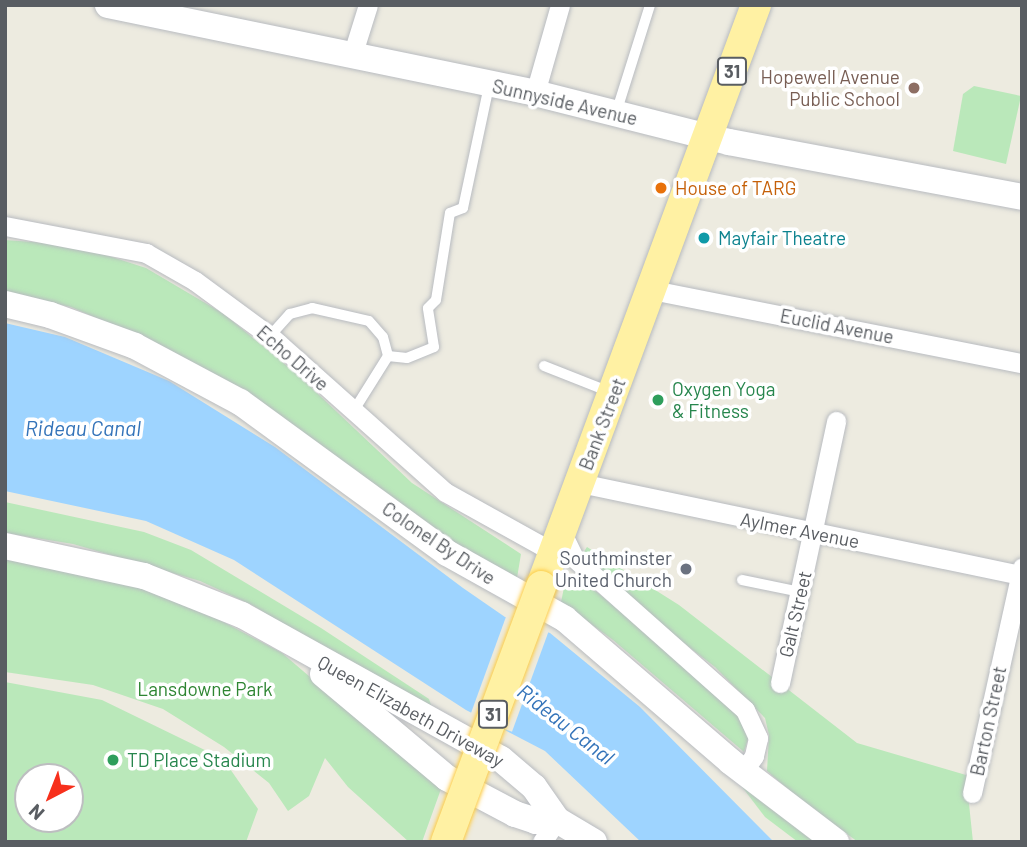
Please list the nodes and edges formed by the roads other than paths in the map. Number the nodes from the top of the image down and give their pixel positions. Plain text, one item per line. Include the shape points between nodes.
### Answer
1 (108, 5) edge
2 (368, 5) edge
3 (560, 5) edge
4 (650, 5) edge
5 (756, 5) edge
6 (352, 56) junction
7 (489, 84) junction
8 (534, 93) junction
9 (616, 114) junction
10 (709, 137) junction
11 (1022, 197) edge
12 (5, 226) edge
13 (652, 290) junction
14 (5, 304) edge
15 (270, 336) junction
16 (388, 356) junction
17 (1022, 363) edge
18 (544, 366) dead end
19 (614, 393) junction
20 (354, 412) junction
21 (836, 421) dead end
22 (580, 483) junction
23 (814, 531) junction
24 (557, 542) junction
25 (5, 546) edge
26 (1021, 572) edge
27 (742, 580) dead end
28 (800, 592) junction
29 (286, 641) junction
30 (780, 683) dead end
31 (743, 771) junction
32 (972, 793) dead end
33 (550, 831) edge
34 (446, 842) edge
35 (594, 842) edge
36 (836, 842) edge

1 - 6 main road, Sunnyside Avenue
2 - 6 street
3 - 8 street
4 - 9 lane
5 - 10 main road, Bank Street / 31
6 - 7 main road, Sunnyside Avenue
7 - 8 main road, Sunnyside Avenue
7 - 16 lane via 463,208 450,213 436,300 428,308 434,346 407,358
8 - 9 main road, Sunnyside Avenue
9 - 10 main road, Sunnyside Avenue
10 - 11 main road, Sunnyside Avenue
10 - 13 main road, Bank Street / 31
12 - 15 street, Echo Drive via 146,253 195,281
13 - 17 street, Euclid Avenue
13 - 19 main road, Bank Street / 31
14 - 31 main road, Colonel By Drive via 135,346 240,402 447,553 565,619
15 - 16 lane via 290,314 313,308 369,321 383,337
15 - 20 street, Echo Drive
16 - 20 lane
18 - 19 lane
19 - 22 main road, Bank Street / 31
20 - 24 street, Echo Drive via 445,492
21 - 23 street, Galt Street
22 - 23 street, Aylmer Avenue via 672,506
22 - 24 main road, Bank Street / 31
23 - 26 street, Aylmer Avenue
23 - 28 street, Galt Street
24 - 31 street via 745,710 758,738 754,757
24 - 34 main road, Bank Street / 31, bridge
25 - 29 main road, Queen Elizabeth Driveway via 144,576 219,604
26 - 32 street, Barton Street
27 - 28 lane
28 - 30 street, Galt Street
29 - 33 main road, Queen Elizabeth Driveway via 447,778
29 - 33 main road, Queen Elizabeth Driveway via 501,759 534,787
31 - 36 main road, Colonel By Drive
33 - 35 main road, Queen Elizabeth Driveway

